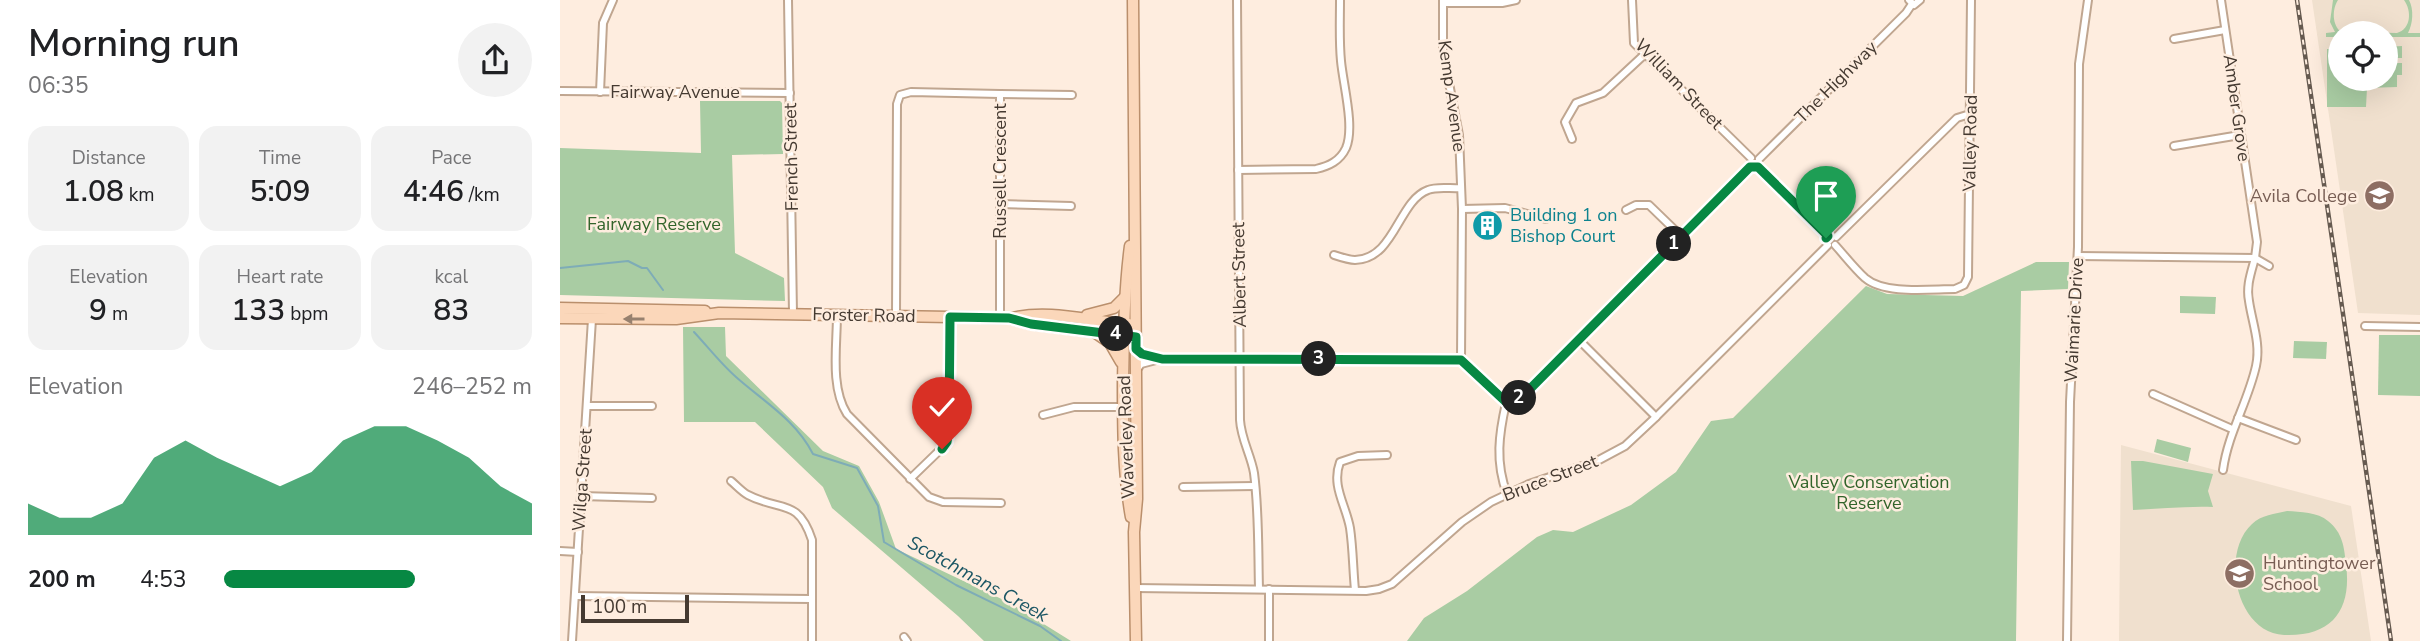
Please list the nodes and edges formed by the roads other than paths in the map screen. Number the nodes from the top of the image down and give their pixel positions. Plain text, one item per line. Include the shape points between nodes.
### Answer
1 (613, 0) edge
2 (788, 0) edge
3 (1133, 0) edge
4 (1237, 0) edge
5 (1340, 0) edge
6 (1516, 0) edge
7 (1632, 0) edge
8 (1920, 0) edge
9 (1971, 0) edge
10 (2088, 0) edge
11 (2221, 0) edge
12 (1443, 1) edge
13 (1910, 2) edge
14 (2225, 30) junction
15 (2174, 38) dead end
16 (1645, 54) junction
17 (560, 91) edge
18 (600, 92) junction
19 (790, 93) junction
20 (1000, 94) junction
21 (1072, 95) dead end
22 (1970, 114) junction
23 (2240, 135) junction
24 (1572, 139) dead end
25 (2174, 146) dead end
26 (1755, 158) junction
27 (1750, 167) junction
28 (1758, 167) junction
29 (1238, 170) junction
30 (1461, 188) junction
31 (1000, 204) junction
32 (1071, 206) dead end
33 (1462, 209) junction
34 (1626, 210) dead end
35 (1134, 217) junction
36 (1546, 219) dead end
37 (1682, 237) junction
38 (1832, 237) junction
39 (1831, 245) junction
40 (1334, 255) dead end
41 (2078, 256) junction
42 (2255, 258) junction
43 (2269, 266) dead end
44 (1125, 297) junction
45 (560, 308) edge
46 (592, 313) junction
47 (793, 314) junction
48 (837, 314) junction
49 (896, 316) junction
50 (950, 317) junction
51 (1080, 317) junction
52 (560, 318) edge
53 (1004, 318) junction
54 (1123, 323) junction
55 (1135, 324) junction
56 (2365, 326) dead end
57 (2420, 327) edge
58 (1090, 331) junction
59 (1123, 335) junction
60 (1136, 337) junction
61 (1579, 340) junction
62 (1136, 349) junction
63 (1162, 359) junction
64 (1239, 359) junction
65 (1461, 360) junction
66 (1123, 370) junction
67 (1136, 370) junction
68 (2153, 394) dead end
69 (1506, 402) junction
70 (587, 406) junction
71 (652, 406) dead end
72 (1123, 407) junction
73 (1136, 407) junction
74 (1043, 415) dead end
75 (1657, 417) junction
76 (2238, 418) junction
77 (2232, 429) junction
78 (2296, 440) dead end
79 (1387, 455) dead end
80 (2223, 470) dead end
81 (910, 479) junction
82 (731, 481) dead end
83 (1255, 486) junction
84 (1183, 487) dead end
85 (1507, 494) junction
86 (581, 496) junction
87 (652, 498) dead end
88 (1001, 503) dead end
89 (1133, 532) junction
90 (560, 551) edge
91 (578, 552) junction
92 (1135, 587) junction
93 (1259, 589) junction
94 (1269, 589) junction
95 (1355, 590) junction
96 (575, 596) junction
97 (811, 599) junction
98 (1134, 624) junction
99 (572, 641) edge
100 (812, 641) edge
101 (1130, 641) edge
102 (1136, 641) edge
103 (1269, 641) edge
104 (2067, 641) edge

1 - 18 street via 603,23
2 - 19 street, French Street
3 - 35 main road, Waverley Road
4 - 29 street, Albert Street
5 - 29 street via 1350,133 1346,148 1328,166 1316,169
6 - 12 street
7 - 16 street, William Street via 1632,36
8 - 13 street
9 - 22 street, Valley Road
10 - 41 street, Waimarie Drive via 2079,64
11 - 14 street, Amber Grove
12 - 30 street, Kemp Avenue via 1443,52 1460,135
13 - 26 street, The Highway via 1906,13
14 - 15 street
14 - 23 street, Amber Grove
16 - 24 street via 1603,93 1576,103 1565,122
16 - 26 street, William Street
17 - 18 street, Fairway Avenue
18 - 19 street, Fairway Avenue
19 - 47 street, French Street
20 - 21 street
20 - 31 street, Russell Crescent
20 - 49 street, Russell Crescent via 900,95
22 - 38 street via 1957,118
22 - 39 street, Valley Road via 1968,277 1964,285 1955,289 1889,289 1866,279
23 - 25 street
23 - 42 street, Amber Grove via 2257,242
26 - 27 street
26 - 28 street
27 - 28 street
27 - 37 street
28 - 38 street
29 - 64 street, Albert Street
30 - 33 street, Kemp Avenue
30 - 40 street via 1429,190 1418,197 1392,237 1374,253 1355,260
31 - 32 street
31 - 53 street, Russell Crescent
33 - 36 street via 1506,208
33 - 65 street, Kemp Avenue
34 - 37 street via 1649,205
35 - 44 main road, Waverley Road
35 - 55 main road, Waverley Road
37 - 61 street
38 - 39 street via 1837,241
39 - 75 street, Bruce Street
41 - 42 street
41 - 104 street, Waimarie Drive via 2070,402
42 - 43 street
42 - 76 street, Amber Grove via 2248,299 2256,332 2256,364
44 - 51 main road via 1114,308
44 - 54 main road, Waverley Road
45 - 46 main road, Forster Road
46 - 47 main road, Forster Road via 676,319 719,313
46 - 52 main road, Forster Road
46 - 70 street, Wilga Street
47 - 48 main road, Forster Road
48 - 49 main road, Forster Road
48 - 81 street via 840,403
49 - 50 main road, Forster Road
50 - 53 main road, Forster Road
50 - 81 street via 947,442
51 - 53 main road, Forster Road via 1031,314
51 - 54 main road, Forster Road
53 - 58 main road, Forster Road
54 - 55 main road, Forster Road
54 - 59 main road, Waverley Road
55 - 60 main road, Waverley Road
56 - 57 street
58 - 59 main road, Forster Road
58 - 66 main road via 1110,343
59 - 60 main road, Forster Road
59 - 66 main road, Waverley Road
60 - 62 main road, Waverley Road
61 - 69 street via 1523,396
61 - 75 street
62 - 63 street
62 - 67 main road, Waverley Road
63 - 64 street
63 - 67 street
64 - 65 street
64 - 83 street, Albert Street via 1241,432 1251,456
65 - 69 street
66 - 72 main road, Waverley Road
67 - 73 main road, Waverley Road
68 - 77 street
69 - 85 street via 1498,456
70 - 71 street
70 - 86 street, Wilga Street
72 - 73 main road
72 - 74 street via 1074,407
72 - 89 main road, Waverley Road
73 - 89 main road, Waverley Road
75 - 85 street, Bruce Street via 1615,453
76 - 77 street, Amber Grove
76 - 78 street
77 - 80 street, Amber Grove
79 - 95 street via 1348,458 1340,462 1335,474 1350,527
81 - 88 street via 929,497 943,502
82 - 97 street via 748,495 797,513 807,525 812,540
83 - 84 street
83 - 93 street, Albert Street
85 - 95 street, Bruce Street via 1462,522 1392,583
86 - 87 street
86 - 91 street, Wilga Street
89 - 92 main road, Waverley Road
90 - 91 street
91 - 96 street, Wilga Street
92 - 93 street, Bruce Street
92 - 98 main road, Waverley Road
93 - 94 street, Bruce Street
94 - 95 street, Bruce Street
94 - 103 street
96 - 97 street
96 - 99 street, Wilga Street
97 - 100 street
98 - 101 main road, Waverley Road
98 - 102 main road, Waverley Road

